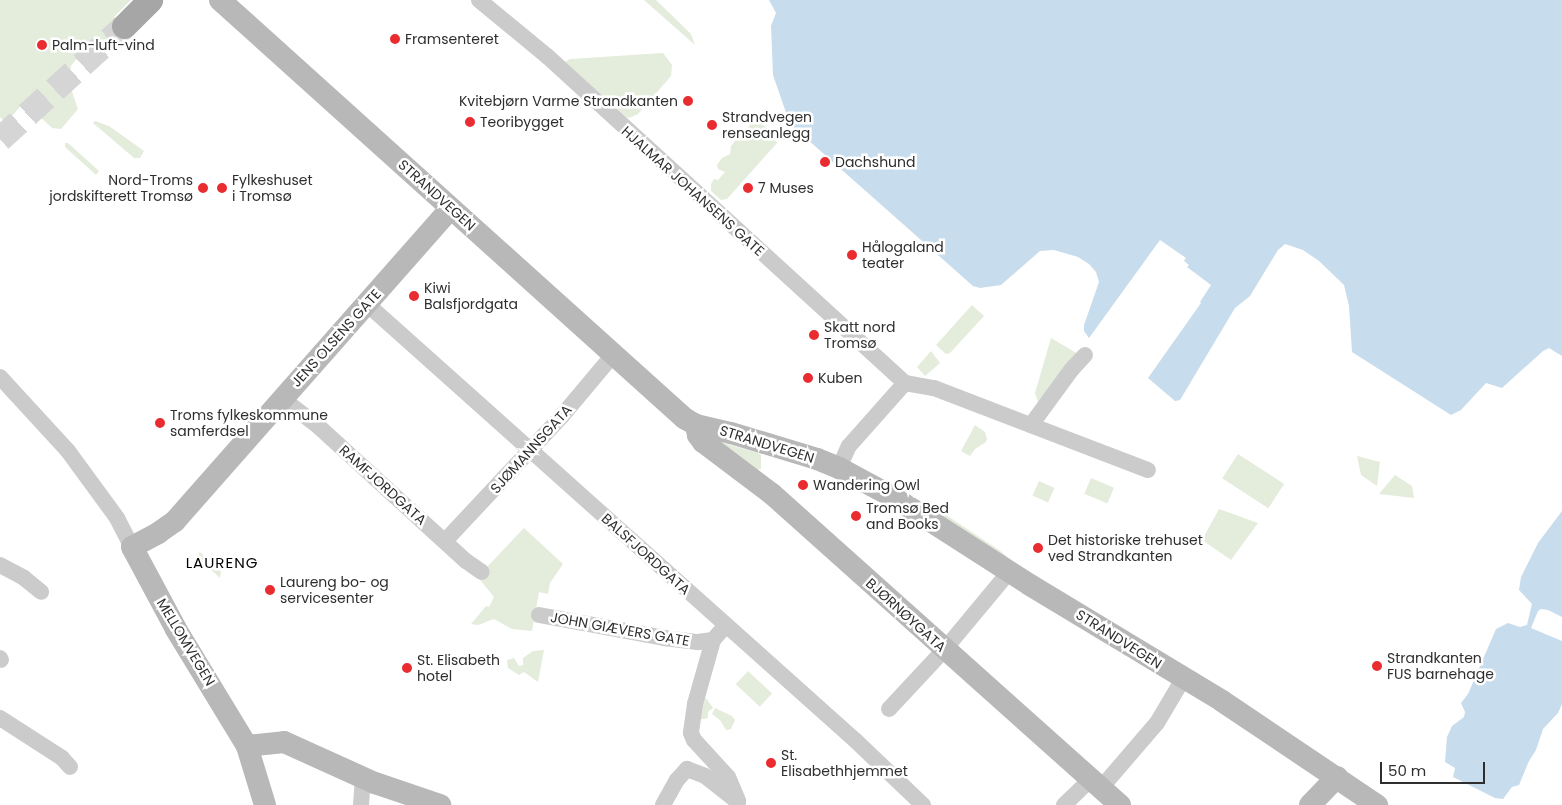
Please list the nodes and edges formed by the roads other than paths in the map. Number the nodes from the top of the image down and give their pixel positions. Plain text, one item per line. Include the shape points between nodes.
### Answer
1 (150, 0) edge
2 (220, 0) edge
3 (479, 0) edge
4 (124, 26) tunnel mouth
5 (451, 208) junction
6 (367, 304) junction
7 (613, 355) junction
8 (1085, 355) dead end
9 (0, 377) edge
10 (905, 383) junction
11 (282, 399) junction
12 (696, 425) junction
13 (1031, 425) junction
14 (530, 450) junction
15 (840, 468) junction
16 (1148, 470) dead end
17 (445, 541) junction
18 (132, 547) junction
19 (0, 565) edge
20 (482, 572) dead end
21 (1009, 572) junction
22 (40, 592) dead end
23 (539, 615) dead end
24 (725, 626) junction
25 (713, 640) junction
26 (945, 649) junction
27 (1183, 679) junction
28 (889, 709) dead end
29 (0, 718) edge
30 (248, 746) junction
31 (70, 767) dead end
32 (1338, 777) junction
33 (363, 778) junction
34 (1096, 784) junction
35 (740, 803) edge
36 (264, 805) edge
37 (360, 805) edge
38 (440, 805) edge
39 (663, 805) edge
40 (923, 805) edge
41 (1064, 805) edge
42 (1120, 805) edge
43 (1310, 805) edge
44 (1377, 805) edge

1 - 4 main road
2 - 5 street, STRANDVEGEN
3 - 10 street, HJALMAR JOHANSENS GATE via 547,56
5 - 6 street, JENS OLSENS GATE
5 - 7 street, STRANDVEGEN
6 - 11 street, JENS OLSENS GATE
6 - 14 street, BALSFJORDGATA
7 - 12 street, STRANDVEGEN
7 - 14 street, SJØMANNSGATA
8 - 13 street
9 - 18 street, MELLOMVEGEN via 68,451 116,518
10 - 13 street via 934,388
10 - 15 street via 849,446
11 - 17 street, RAMFJORDGATA via 318,426
11 - 18 street, JENS OLSENS GATE via 174,521
12 - 15 street, STRANDVEGEN via 732,433
12 - 26 street, BJØRNØYGATA via 703,442 752,478
13 - 16 street
14 - 17 street, SJØMANNSGATA
14 - 24 street, BALSFJORDGATA
15 - 21 street, STRANDVEGEN via 907,506
17 - 20 street, RAMFJORDGATA
18 - 30 street, MELLOMVEGEN via 176,628
19 - 22 street via 24,578
21 - 26 street
21 - 27 street, STRANDVEGEN
23 - 25 street, JOHN GIÆVERS GATE via 664,638 698,642
24 - 25 street
24 - 40 street, BALSFJORDGATA via 856,741
25 - 35 street via 692,715 692,737 728,777
26 - 28 street
26 - 34 street, BJØRNØYGATA
27 - 32 street, STRANDVEGEN
27 - 34 street via 1157,723
29 - 31 street via 62,758
30 - 33 street via 284,742
30 - 36 street, MELLOMVEGEN
32 - 43 street
32 - 44 street, STRANDVEGEN
33 - 37 street
33 - 38 street
34 - 41 street
34 - 42 street, BJØRNØYGATA
35 - 39 street via 705,776 687,769 676,780

